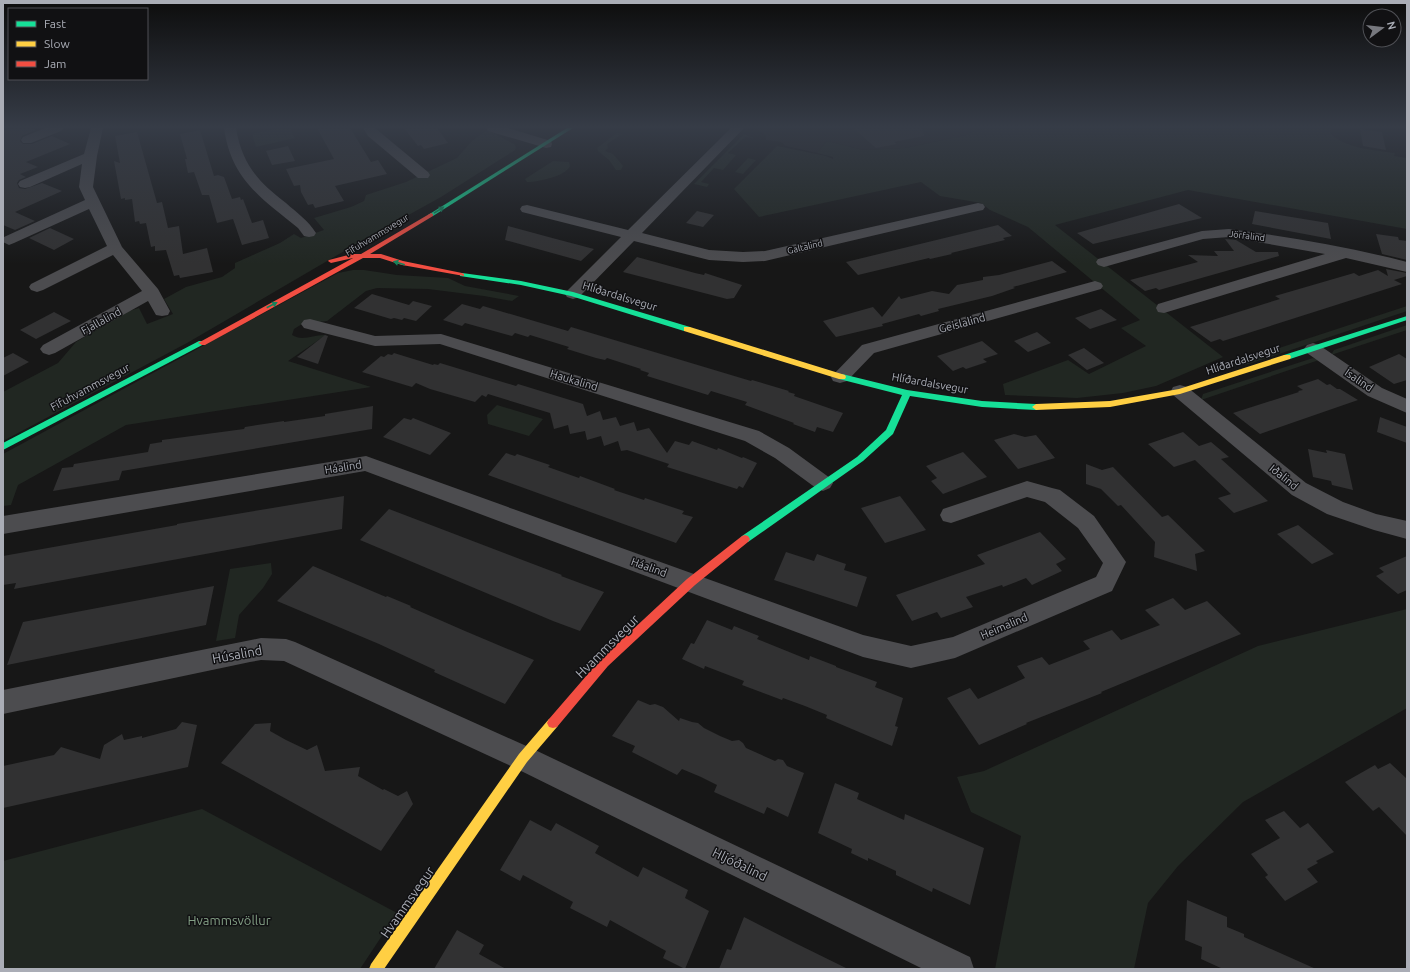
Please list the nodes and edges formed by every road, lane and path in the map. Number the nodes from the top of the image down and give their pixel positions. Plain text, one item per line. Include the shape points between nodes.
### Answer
1 (50, 173) edge
2 (88, 173) edge
3 (246, 173) edge
4 (485, 173) edge
5 (492, 173) edge
6 (693, 173) edge
7 (25, 184) dead end
8 (93, 202) junction
9 (978, 207) dead end
10 (527, 209) dead end
11 (309, 233) dead end
12 (631, 235) junction
13 (9, 240) dead end
14 (358, 246) dead end
15 (115, 248) junction
16 (1345, 253) junction
17 (363, 256) junction
18 (1104, 262) dead end
19 (328, 263) joint
20 (368, 265) dead end
21 (1407, 267) edge
22 (313, 272) dead end
23 (399, 272) dead end
24 (451, 274) junction
25 (1095, 286) dead end
26 (37, 287) dead end
27 (152, 292) junction
28 (573, 294) junction
29 (1164, 308) dead end
30 (162, 311) dead end
31 (1407, 318) edge
32 (310, 324) dead end
33 (49, 349) dead end
34 (188, 349) junction
35 (1313, 349) junction
36 (840, 377) junction
37 (1180, 392) junction
38 (907, 393) junction
39 (1407, 407) edge
40 (3, 447) edge
41 (823, 483) junction
42 (951, 515) dead end
43 (3, 525) edge
44 (1407, 530) edge
45 (691, 582) junction
46 (3, 702) edge
47 (523, 758) junction
48 (376, 969) edge
49 (958, 969) edge

1 - 7 street
2 - 8 street via 86,187
3 - 11 street via 252,183 304,225
4 - 17 street, Fífuhvammsvegur via 422,209 413,219 373,242
17 -> 5 street, Fífuhvammsvegur
6 - 12 street
8 - 13 street
8 - 15 street
9 - 12 street, Galtalind via 760,256 709,255
10 - 12 street, Galtalind
12 - 28 street
14 - 19 street, Fífuhvammsvegur
15 - 26 street
15 - 27 street
16 - 18 street, Jörfalind via 1229,233 1202,235
16 - 21 street, Jörfalind
16 - 29 street, Jörfalind
17 - 19 street, Hlíðardalsvegur via 346,257
17 - 20 street
24 -> 17 street, Hlíðardalsvegur via 381,256
34 -> 17 street, Fífuhvammsvegur
22 - 34 street, Fífuhvammsvegur
23 - 24 street, Hlíðardalsvegur
24 - 28 street, Hlíðardalsvegur via 522,283
25 - 36 street, Geislalind via 868,349
27 - 30 street
27 - 33 street, Fjallalind
28 - 36 street, Hlíðardalsvegur
31 - 35 street, Hlíðardalsvegur
32 - 41 street, Haukalind via 375,341 442,339 752,436 782,453
34 - 40 street, Fífuhvammsvegur
35 - 37 street, Hlíðardalsvegur
35 - 39 street, Ísalind via 1375,392
36 - 38 street, Hlíðardalsvegur
37 - 38 street, Hlíðardalsvegur via 1110,404 1038,407 982,404
37 - 44 street, Iðalind via 1299,489 1335,508
38 - 41 street, Hvammsvegur via 890,432 860,459
41 - 45 street, Hvammsvegur via 759,528
42 - 45 street, Heimalind via 1027,489 1052,496 1086,522 1115,562 1104,584 955,647 910,657 863,646
43 - 45 street, Háalind via 366,463
45 - 47 street, Hvammsvegur via 604,663
46 - 47 street, Húsalind via 250,650 286,650
47 - 48 street, Hvammsvegur
47 - 49 street, Hljóðalind

